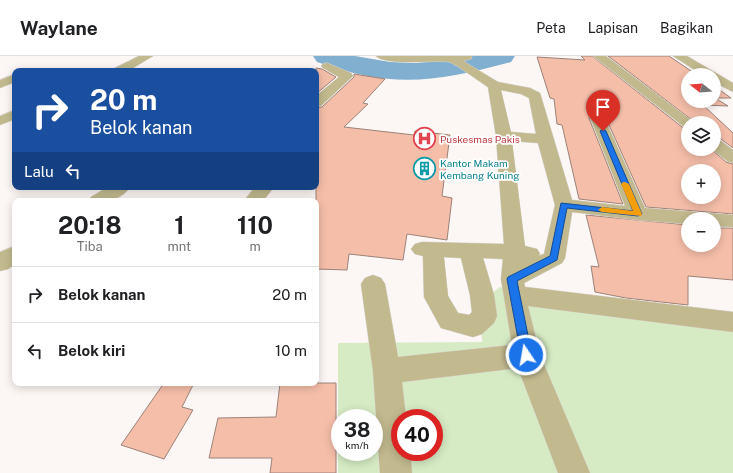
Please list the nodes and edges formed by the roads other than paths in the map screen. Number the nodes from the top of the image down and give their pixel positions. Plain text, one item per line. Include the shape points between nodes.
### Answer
1 (147, 56) edge
2 (382, 56) edge
3 (473, 56) edge
4 (599, 56) edge
5 (679, 56) edge
6 (459, 64) junction
7 (328, 66) edge
8 (125, 68) edge
9 (699, 68) edge
10 (12, 79) edge
11 (721, 81) edge
12 (0, 84) edge
13 (494, 85) junction
14 (733, 88) edge
15 (319, 100) edge
16 (12, 115) edge
17 (597, 117) dead end
18 (681, 118) edge
19 (0, 121) edge
20 (504, 136) junction
21 (545, 139) junction
22 (721, 149) edge
23 (733, 158) edge
24 (116, 190) edge
25 (262, 190) edge
26 (103, 198) edge
27 (256, 198) edge
28 (564, 205) junction
29 (638, 214) junction
30 (681, 217) edge
31 (721, 220) edge
32 (733, 221) edge
33 (470, 251) junction
34 (515, 252) junction
35 (12, 255) edge
36 (554, 258) junction
37 (0, 263) edge
38 (373, 284) dead end
39 (513, 287) junction
40 (733, 322) edge
41 (526, 355) junction
42 (387, 371) junction
43 (396, 473) edge
44 (574, 473) edge

1 - 8 street
2 - 6 street
3 - 6 street
4 - 18 street
5 - 9 street
6 - 13 street
7 - 15 street via 347,76
10 - 12 street
11 - 14 street
13 - 20 street
13 - 21 street via 525,91 535,96
16 - 19 street
17 - 29 street
20 - 21 street
20 - 34 street
21 - 28 street
22 - 23 street
24 - 26 street
25 - 27 street
28 - 29 street
28 - 36 street
29 - 30 street
31 - 32 street
33 - 33 street via 485,316 473,327 450,321 436,297 428,249
33 - 34 street
34 - 36 street
34 - 39 street
35 - 37 street
36 - 39 street
38 - 42 street
39 - 40 street
39 - 41 street
41 - 42 street
41 - 44 street
42 - 43 street

